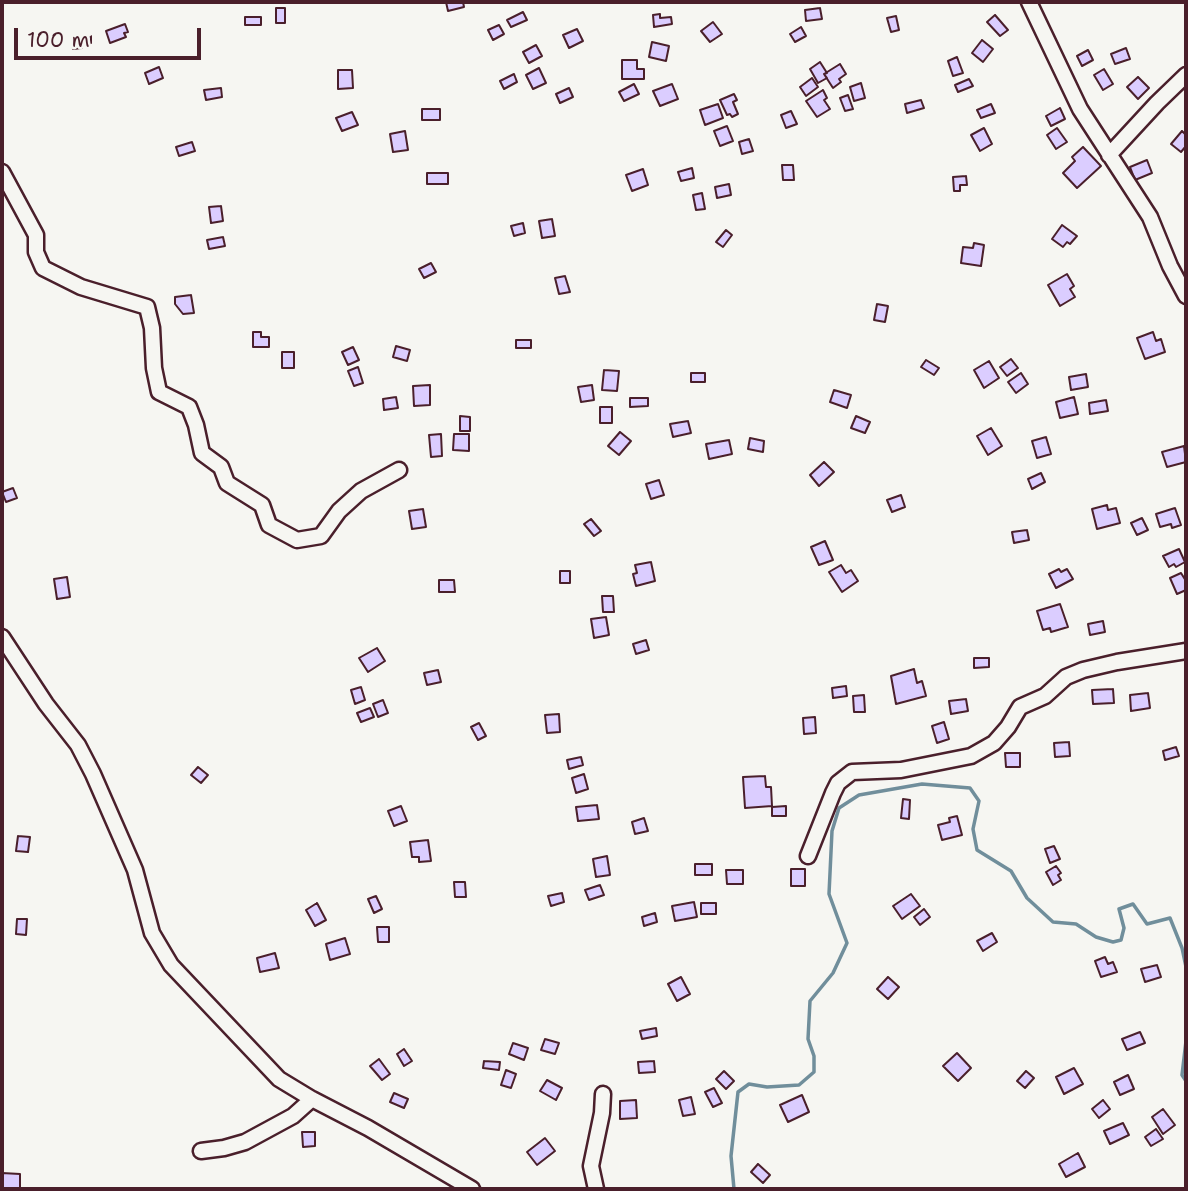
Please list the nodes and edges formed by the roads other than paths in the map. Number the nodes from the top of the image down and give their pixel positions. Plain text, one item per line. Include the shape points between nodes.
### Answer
1 (1029, 2) edge
2 (1186, 75) edge
3 (1109, 155) junction
4 (2, 172) edge
5 (1186, 296) edge
6 (399, 470) dead end
7 (2, 637) edge
8 (1186, 651) edge
9 (808, 856) dead end
10 (603, 1094) dead end
11 (312, 1100) junction
12 (201, 1151) dead end
13 (472, 1189) edge
14 (596, 1189) edge

1 - 3 street via 1080,109
2 - 3 street
3 - 5 street via 1150,217
4 - 6 street via 36,235 36,252 43,268 81,287 147,307 159,393 189,407 202,453 220,467 227,483 262,505 270,525 297,540 321,536 361,491
7 - 11 street via 78,745 93,774 132,861 160,948 272,1073
8 - 9 street via 1117,662 1066,677 1045,696 1020,707 994,743 971,756 901,769 852,772 838,783
10 - 14 street via 592,1166
11 - 12 street via 245,1142
11 - 13 street

